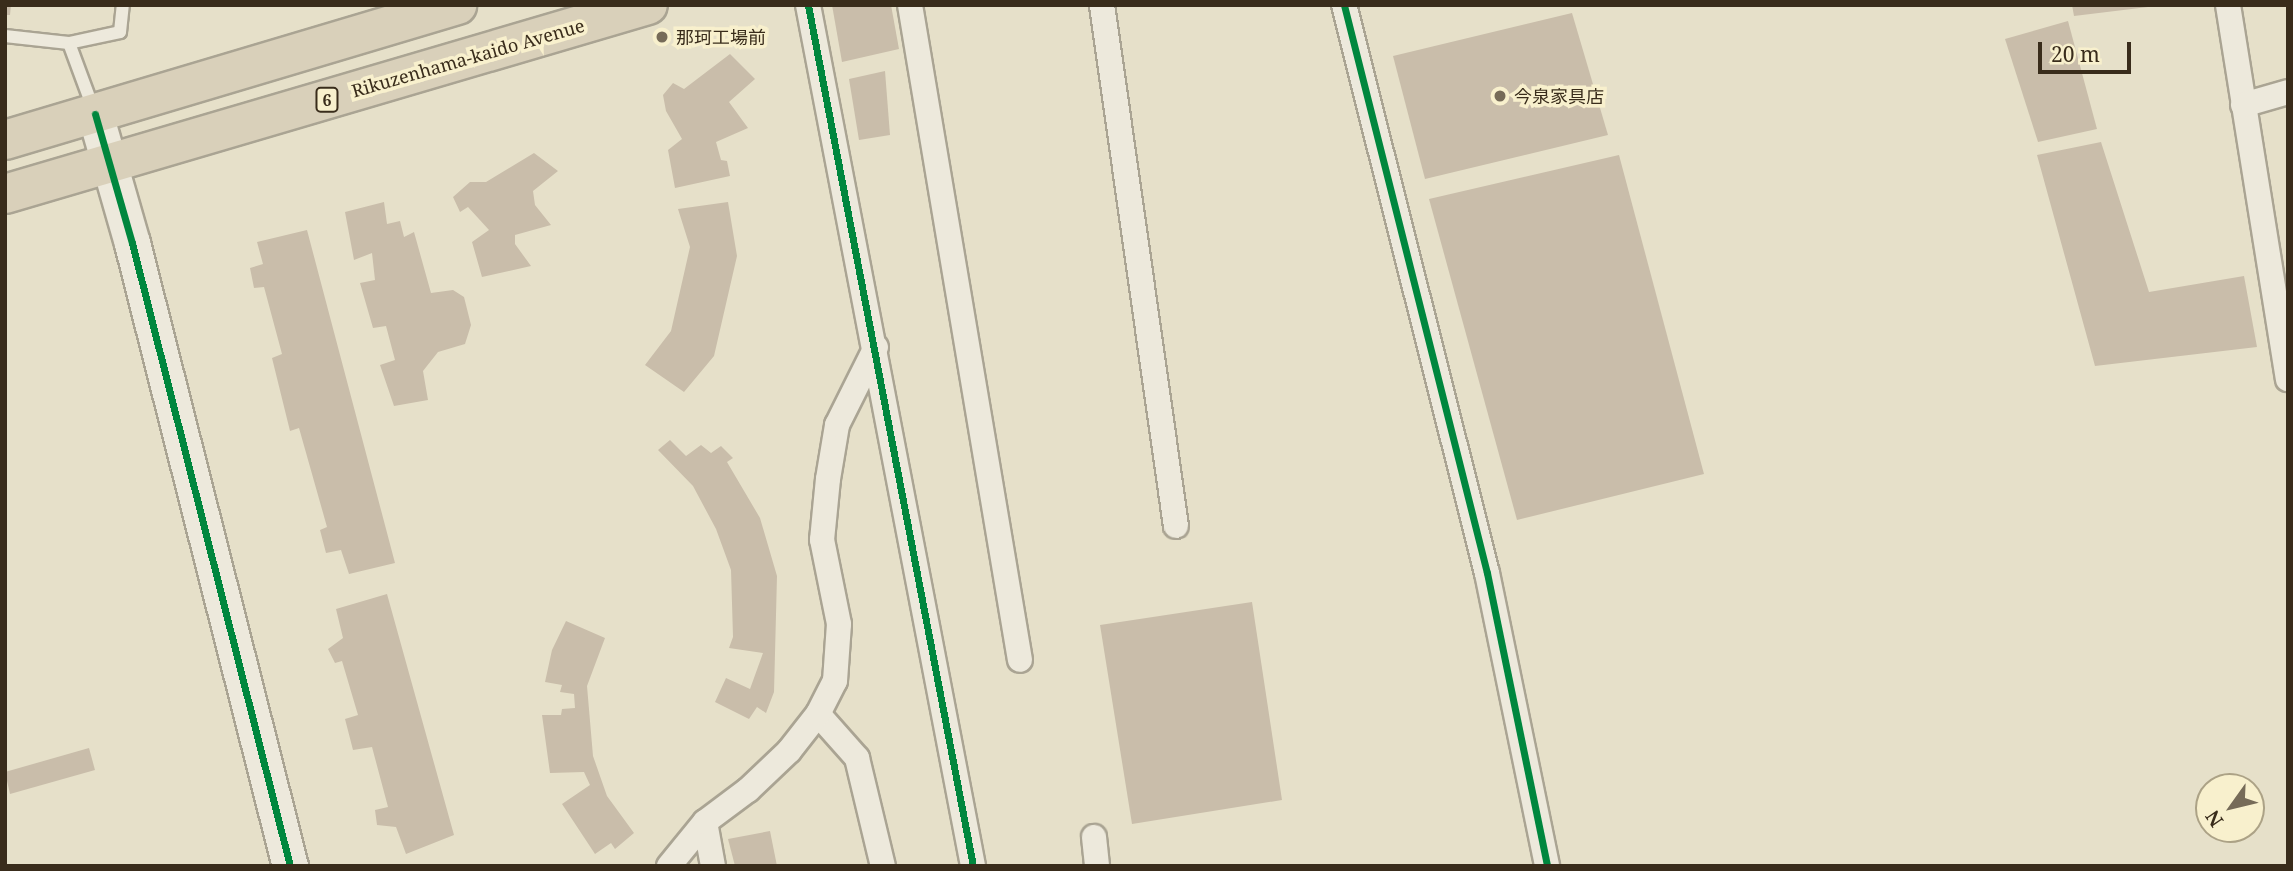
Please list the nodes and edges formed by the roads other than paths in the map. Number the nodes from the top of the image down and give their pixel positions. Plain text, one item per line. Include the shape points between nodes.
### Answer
1 (122, 5) edge
2 (457, 5) edge
3 (648, 5) edge
4 (808, 5) edge
5 (910, 5) edge
6 (1102, 5) edge
7 (1344, 5) edge
8 (2228, 5) edge
9 (5, 36) edge
10 (69, 43) junction
11 (2288, 92) edge
12 (2243, 105) junction
13 (95, 114) junction
14 (5, 140) edge
15 (111, 163) junction
16 (5, 194) edge
17 (2286, 345) edge
18 (876, 347) junction
19 (2288, 379) edge
20 (1176, 526) dead end
21 (1020, 660) dead end
22 (818, 714) junction
23 (705, 822) junction
24 (1094, 837) dead end
25 (290, 866) edge
26 (669, 866) edge
27 (713, 866) edge
28 (883, 866) edge
29 (973, 866) edge
30 (1097, 866) edge
31 (1547, 866) edge

1 - 10 lane via 120,32
2 - 13 highway
3 - 15 highway, Rikuzenhama-kaido Avenue / 6
4 - 18 street
5 - 21 street
6 - 20 street
7 - 31 street via 1487,573
8 - 12 street
9 - 10 lane
10 - 13 lane
11 - 12 street
12 - 17 street
13 - 14 highway
13 - 15 street
15 - 16 highway, Rikuzenhama-kaido Avenue / 6
15 - 25 street
17 - 19 street
18 - 22 street via 837,425 828,479 822,540 839,624 835,681
18 - 29 street
22 - 23 street via 789,751
22 - 28 street via 857,758
23 - 26 street
23 - 27 street
24 - 30 street

